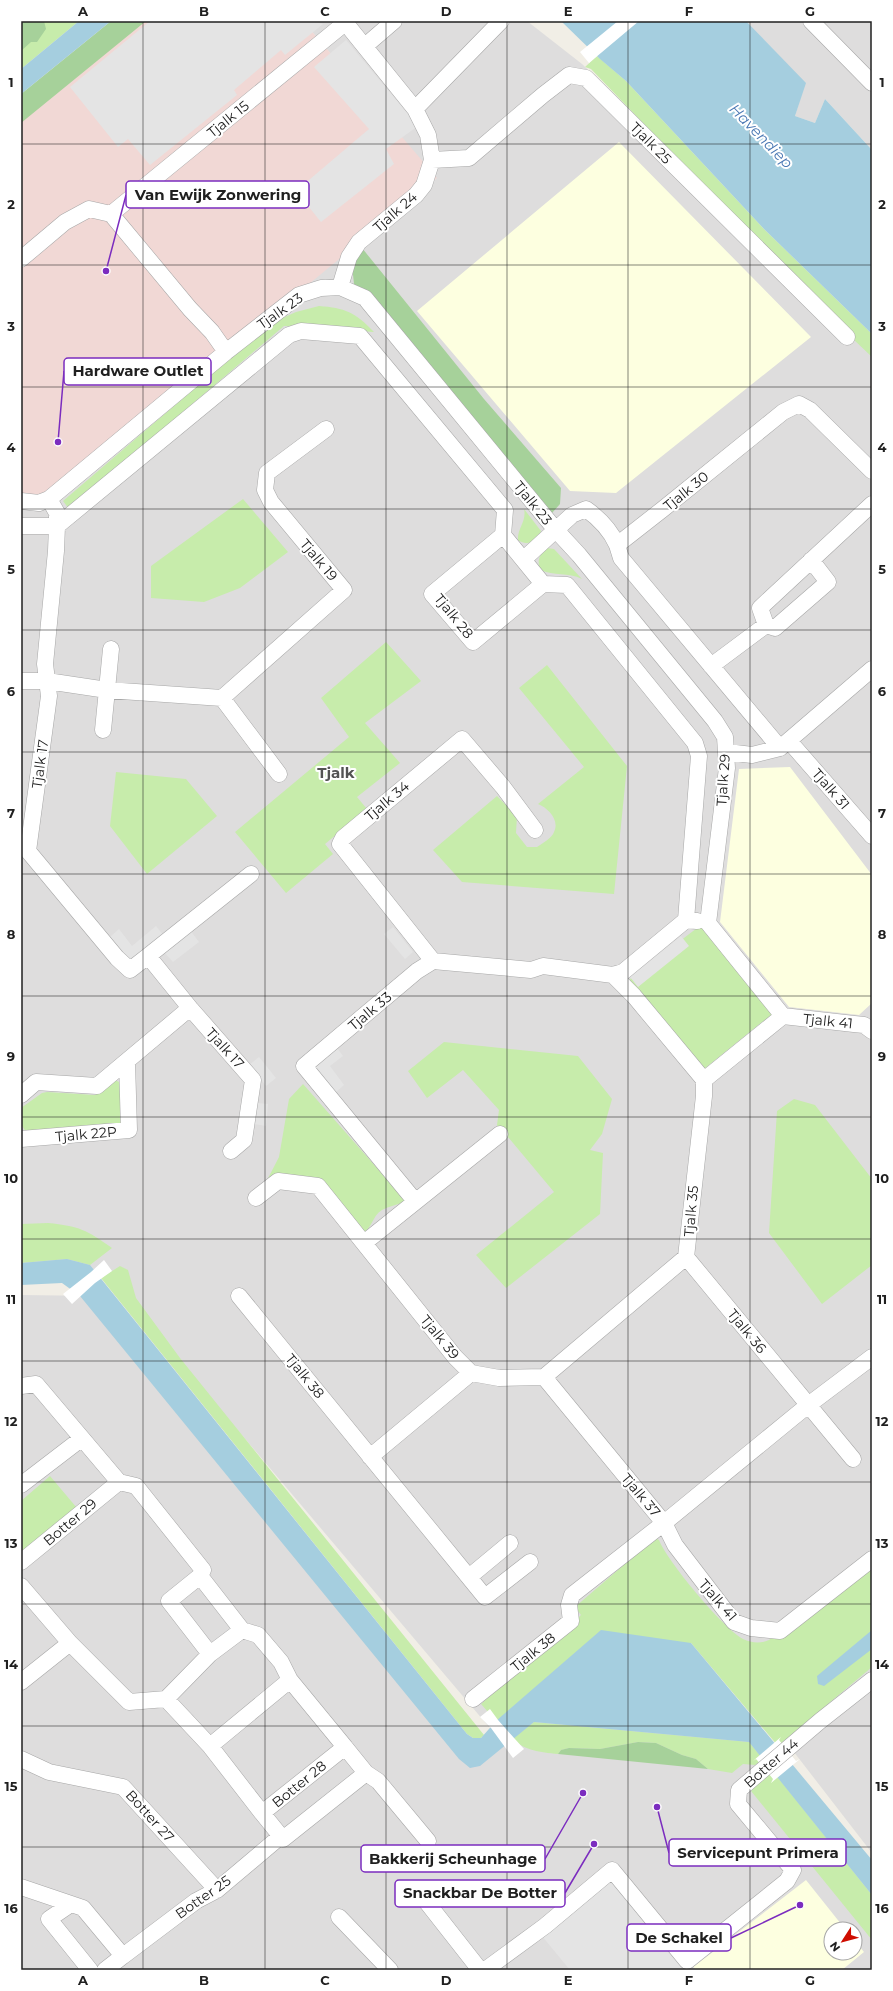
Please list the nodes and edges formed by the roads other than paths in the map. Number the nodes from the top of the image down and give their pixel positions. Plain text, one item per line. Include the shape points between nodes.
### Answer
1 (394, 21) edge
2 (501, 21) edge
3 (811, 21) edge
4 (344, 22) edge
5 (365, 46) junction
6 (872, 83) edge
7 (415, 109) junction
8 (432, 160) junction
9 (111, 214) junction
10 (21, 259) edge
11 (340, 287) junction
12 (847, 337) dead end
13 (226, 352) junction
14 (326, 429) dead end
15 (872, 471) edge
16 (49, 500) junction
17 (21, 501) edge
18 (872, 504) edge
19 (21, 526) edge
20 (57, 526) junction
21 (555, 529) junction
22 (503, 535) junction
23 (617, 545) junction
24 (524, 559) junction
25 (811, 560) junction
26 (543, 584) junction
27 (766, 625) junction
28 (111, 650) dead end
29 (711, 666) junction
30 (872, 670) edge
31 (21, 681) edge
32 (47, 681) junction
33 (108, 690) junction
34 (222, 698) junction
35 (102, 730) dead end
36 (785, 745) junction
37 (727, 752) junction
38 (279, 774) dead end
39 (535, 830) dead end
40 (872, 836) edge
41 (24, 853) edge
42 (251, 874) dead end
43 (686, 920) junction
44 (708, 923) junction
45 (148, 956) junction
46 (433, 962) junction
47 (613, 975) junction
48 (190, 1008) junction
49 (783, 1016) junction
50 (872, 1031) edge
51 (127, 1062) junction
52 (704, 1080) junction
53 (21, 1095) edge
54 (500, 1134) dead end
55 (22, 1139) edge
56 (231, 1151) dead end
57 (256, 1198) dead end
58 (415, 1201) junction
59 (364, 1243) junction
60 (686, 1257) junction
61 (239, 1296) dead end
62 (872, 1357) edge
63 (471, 1373) junction
64 (544, 1377) junction
65 (25, 1386) edge
66 (807, 1406) junction
67 (81, 1439) junction
68 (370, 1457) junction
69 (853, 1459) dead end
70 (118, 1482) junction
71 (21, 1485) edge
72 (664, 1523) junction
73 (510, 1543) dead end
74 (872, 1559) edge
75 (21, 1562) edge
76 (530, 1562) dead end
77 (200, 1576) junction
78 (469, 1577) junction
79 (21, 1586) edge
80 (572, 1595) joint
81 (242, 1630) junction
82 (70, 1643) junction
83 (210, 1654) junction
84 (290, 1680) junction
85 (872, 1680) edge
86 (21, 1682) edge
87 (166, 1698) junction
88 (473, 1700) dead end
89 (210, 1746) junction
90 (345, 1747) junction
91 (21, 1759) edge
92 (366, 1773) junction
93 (262, 1813) junction
94 (282, 1838) junction
95 (428, 1841) dead end
96 (21, 1887) edge
97 (217, 1890) junction
98 (418, 1891) dead end
99 (71, 1904) junction
100 (339, 1918) dead end
101 (123, 1956) junction
102 (90, 1970) edge
103 (105, 1970) edge
104 (390, 1970) edge
105 (480, 1970) edge
106 (484, 1970) edge

1 - 5 street
2 - 7 street
3 - 6 street
4 - 5 street, Tjalk 24
4 - 9 street, Tjalk 15
5 - 7 street, Tjalk 24
7 - 8 street, Tjalk 24 via 428,135
8 - 11 street, Tjalk 24 via 424,185 416,195 359,242 349,257
8 - 12 street, Tjalk 25 via 470,158 569,75 586,78
9 - 10 street via 89,209 65,222
9 - 13 street via 212,332
11 - 13 street, Tjalk 23 via 321,288 299,295
11 - 21 street, Tjalk 23 via 365,298
13 - 16 street, Tjalk 23
14 - 34 street, Tjalk 19 via 266,473 265,490 271,502 344,590
15 - 23 street, Tjalk 30 via 810,410 799,404 783,412
16 - 17 street via 39,503
16 - 20 street, Tjalk 17 via 57,513
18 - 25 street
19 - 20 street
20 - 22 street, Tjalk 23 via 289,335 301,331 360,336 505,510
20 - 32 street, Tjalk 17 via 45,664
21 - 23 street via 572,515 586,509 598,517 612,533
21 - 24 street
21 - 37 street, Tjalk 29 via 715,721 725,737
22 - 24 street
22 - 26 street, Tjalk 28 via 432,594 473,642
23 - 29 street via 621,558
24 - 26 street
25 - 27 street via 760,608
25 - 27 street via 828,582 775,628
26 - 43 street, Tjalk 29 via 567,585 696,743 699,756
27 - 29 street
28 - 33 street
29 - 36 street
30 - 36 street
31 - 32 street
32 - 33 street
32 - 41 street, Tjalk 17 via 49,696
33 - 34 street
33 - 35 street
34 - 38 street
36 - 37 street via 752,755
36 - 40 street, Tjalk 31
37 - 44 street, Tjalk 29
39 - 46 street, Tjalk 34 via 462,739 343,838 340,844
41 - 45 street, Tjalk 17 via 130,970
42 - 45 street, Tjalk 17
43 - 44 street
43 - 47 street via 623,972
44 - 49 street
45 - 48 street, Tjalk 17
46 - 47 street via 532,970 543,966
46 - 58 street, Tjalk 33 via 417,971 304,1066
47 - 52 street via 634,996
48 - 51 street
48 - 56 street, Tjalk 17 via 253,1080 244,1140
49 - 50 street, Tjalk 41 via 854,1024
49 - 52 street
51 - 53 street via 96,1086 36,1082
51 - 55 street, Tjalk 22P via 129,1130
52 - 60 street, Tjalk 35
54 - 58 street
57 - 59 street, Tjalk 39 via 278,1181 318,1186
58 - 59 street
59 - 63 street, Tjalk 39
60 - 64 street, Tjalk 35
60 - 66 street, Tjalk 36
61 - 68 street, Tjalk 38
62 - 66 street
63 - 64 street via 499,1378
63 - 68 street
64 - 72 street, Tjalk 37
65 - 67 street via 36,1384
66 - 69 street, Tjalk 36
66 - 72 street
67 - 70 street
67 - 71 street
68 - 78 street, Tjalk 38
70 - 75 street, Botter 29
70 - 77 street via 136,1486 203,1570
72 - 74 street, Tjalk 41 via 679,1551 734,1622 751,1628 780,1632
72 - 80 street, Tjalk 37
73 - 78 street
76 - 78 street, Tjalk 38 via 485,1597
77 - 81 street
77 - 83 street via 168,1601
79 - 82 street
80 - 88 street, Tjalk 38 via 569,1605 571,1621
81 - 83 street
81 - 84 street via 258,1635 281,1662
82 - 86 street
82 - 87 street via 129,1702
83 - 87 street
84 - 89 street
84 - 90 street
85 - 106 street, Botter 44 via 739,1790 738,1804 793,1870 787,1881 687,1961 612,1870 545,1926
87 - 89 street, Botter 28
89 - 93 street, Botter 28
90 - 92 street
90 - 93 street, Botter 28
91 - 97 street, Botter 27 via 49,1772 124,1787
92 - 94 street
92 - 95 street via 378,1781
93 - 94 street
94 - 97 street, Botter 25
96 - 99 street
97 - 101 street, Botter 25 via 196,1901
98 - 105 street
99 - 101 street via 84,1908
99 - 102 street via 49,1919
100 - 104 street
101 - 103 street, Botter 25

